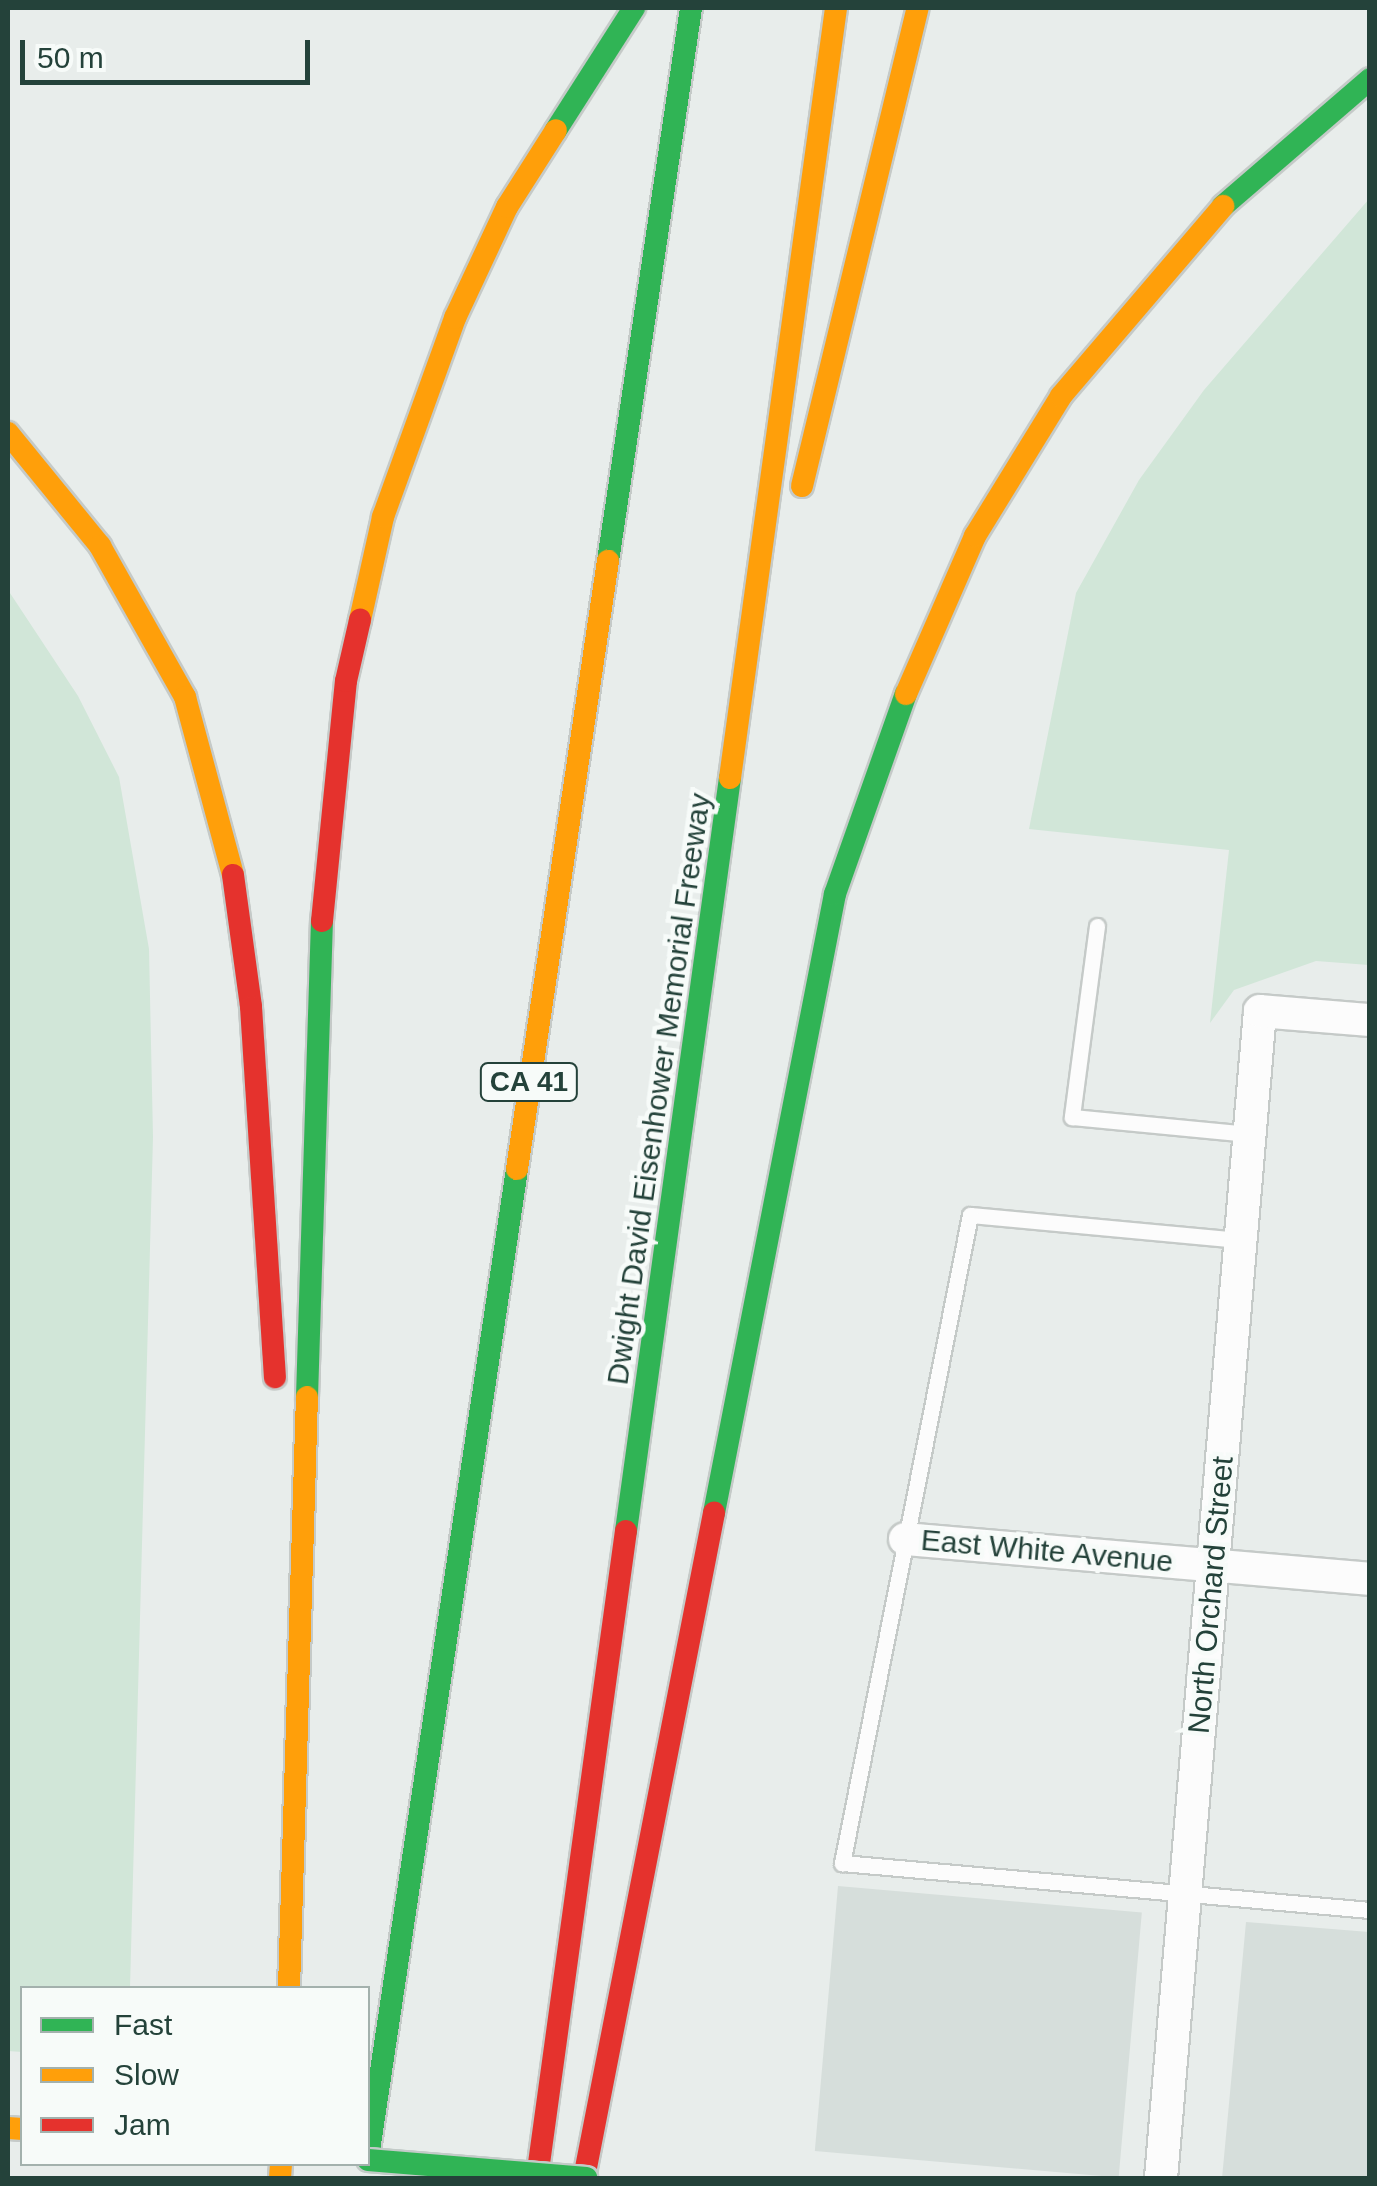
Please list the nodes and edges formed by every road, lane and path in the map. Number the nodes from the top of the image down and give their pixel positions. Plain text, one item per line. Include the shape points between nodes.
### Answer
1 (634, 8) edge
2 (691, 8) edge
3 (836, 8) edge
4 (918, 8) edge
5 (1370, 79) edge
6 (8, 433) edge
7 (798, 504) dead end
8 (789, 542) dead end
9 (733, 770) junction
10 (1097, 926) dead end
11 (1370, 1020) edge
12 (1249, 1134) junction
13 (1240, 1240) junction
14 (277, 1402) dead end
15 (279, 1442) dead end
16 (905, 1539) junction
17 (1213, 1565) junction
18 (1370, 1579) edge
19 (294, 1679) junction
20 (1186, 1894) junction
21 (1370, 1910) edge
22 (290, 1986) edge
23 (370, 2140) edge
24 (370, 2160) edge
25 (537, 2178) edge
26 (585, 2178) edge
27 (1161, 2178) edge

1 - 19 main road via 507,207 421,401 383,516 346,681 325,853
2 - 23 main road, CA 41
3 - 9 main road, Dwight David Eisenhower Memorial Freeway
4 - 7 main road
5 - 26 main road via 1226,203 1061,396 975,536 878,756 832,913
6 - 14 main road via 100,546 147,623 185,697 211,777 230,849 251,1007
8 - 9 main road
9 - 25 main road, Dwight David Eisenhower Memorial Freeway
10 - 12 lane via 1072,1118
11 - 12 street, North Orchard Street via 1260,1011
12 - 13 street, North Orchard Street
13 - 16 lane via 970,1214
13 - 17 street, North Orchard Street
15 - 19 main road
16 - 17 street, East White Avenue
16 - 20 lane via 842,1863
17 - 18 street, East White Avenue
17 - 20 street, North Orchard Street
19 - 22 main road
20 - 21 lane
20 - 27 street, North Orchard Street
24 - 26 main road, bridge

